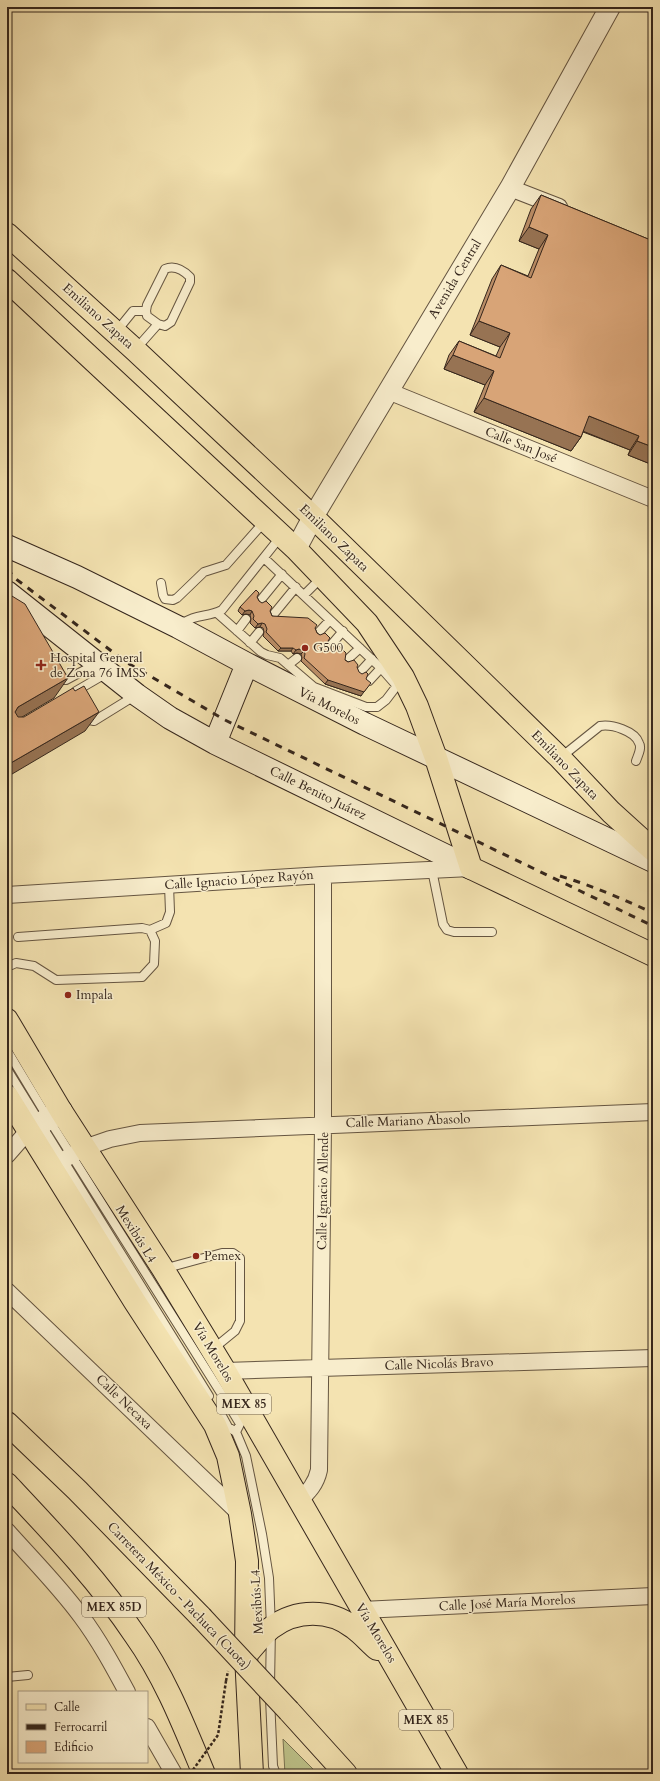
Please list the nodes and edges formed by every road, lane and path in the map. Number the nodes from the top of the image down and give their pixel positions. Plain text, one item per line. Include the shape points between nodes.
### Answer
1 (610, 7) edge
2 (510, 188) junction
3 (574, 214) edge
4 (7, 234) edge
5 (7, 280) edge
6 (146, 312) junction
7 (158, 324) junction
8 (116, 332) junction
9 (135, 350) junction
10 (388, 391) junction
11 (653, 499) edge
12 (313, 517) junction
13 (266, 520) junction
14 (289, 542) junction
15 (7, 546) edge
16 (264, 558) junction
17 (282, 574) junction
18 (323, 576) junction
19 (161, 583) dead end
20 (296, 587) junction
21 (7, 592) edge
22 (304, 595) junction
23 (260, 601) edge
24 (216, 613) junction
25 (273, 615) edge
26 (246, 619) dead end
27 (330, 620) junction
28 (178, 627) junction
29 (237, 631) junction
30 (343, 631) junction
31 (259, 632) dead end
32 (318, 633) edge
33 (331, 645) edge
34 (360, 648) junction
35 (250, 653) junction
36 (297, 658) dead end
37 (372, 659) junction
38 (347, 660) edge
39 (288, 665) junction
40 (307, 667) dead end
41 (102, 668) junction
42 (381, 668) junction
43 (360, 672) edge
44 (300, 674) junction
45 (51, 676) edge
46 (321, 680) dead end
47 (369, 681) edge
48 (400, 681) junction
49 (314, 687) junction
50 (357, 694) edge
51 (137, 695) junction
52 (347, 701) junction
53 (215, 743) junction
54 (436, 758) junction
55 (560, 758) junction
56 (636, 761) dead end
57 (653, 850) edge
58 (653, 861) edge
59 (471, 868) junction
60 (432, 870) junction
61 (323, 875) junction
62 (169, 885) junction
63 (7, 895) edge
64 (150, 930) junction
65 (492, 932) dead end
66 (18, 937) dead end
67 (653, 955) edge
68 (7, 967) edge
69 (7, 1020) edge
70 (7, 1050) edge
71 (7, 1068) edge
72 (7, 1096) edge
73 (653, 1112) edge
74 (44, 1121) junction
75 (323, 1125) junction
76 (7, 1155) edge
77 (68, 1158) junction
78 (163, 1269) junction
79 (7, 1291) edge
80 (212, 1350) junction
81 (653, 1358) edge
82 (321, 1368) junction
83 (225, 1371) junction
84 (7, 1423) edge
85 (236, 1432) junction
86 (7, 1484) edge
87 (299, 1500) junction
88 (240, 1514) junction
89 (7, 1531) edge
90 (653, 1596) edge
91 (362, 1610) junction
92 (271, 1628) junction
93 (246, 1655) junction
94 (395, 1666) junction
95 (227, 1671) dead end
96 (28, 1675) dead end
97 (7, 1677) edge
98 (126, 1691) edge
99 (148, 1729) edge
100 (174, 1774) edge
101 (190, 1774) edge
102 (204, 1774) edge
103 (252, 1774) edge
104 (276, 1774) edge
105 (346, 1774) edge
106 (457, 1774) edge

1 - 2 street, Avenida Central
2 - 3 street
2 - 10 street, Avenida Central
4 - 8 main road, Emiliano Zapata
5 - 13 main road
6 - 7 lane via 147,316
6 - 7 lane via 165,269 174,267 186,273 190,277 190,282 171,322 165,326
6 - 8 lane via 133,311
7 - 9 lane
8 - 9 main road, Emiliano Zapata
9 - 12 main road, Emiliano Zapata
10 - 11 street, Calle San José
10 - 12 street, Avenida Central
12 - 14 street, Avenida Central
12 - 55 main road, Emiliano Zapata
13 - 14 main road
13 - 19 lane via 226,565 204,572 178,598 166,599
14 - 16 lane
14 - 18 main road
15 - 28 main road, Vía Morelos
16 - 17 lane
16 - 24 lane via 222,610
17 - 20 lane
17 - 23 lane
18 - 22 lane
18 - 48 main road via 367,623
20 - 22 lane
20 - 25 lane
21 - 41 main road, Calle Benito Juárez
22 - 27 lane
24 - 28 lane via 194,617
24 - 29 lane
26 - 29 lane
27 - 30 lane
27 - 32 lane
28 - 35 main road, Vía Morelos
29 - 35 lane
30 - 33 lane
30 - 34 lane
31 - 35 lane
34 - 37 lane
34 - 38 lane
35 - 39 lane via 280,658
35 - 52 main road, Vía Morelos
35 - 53 main road
36 - 39 lane
37 - 42 lane
37 - 43 lane
39 - 44 lane
40 - 44 lane
41 - 45 lane via 66,680 56,680
41 - 51 main road, Calle Benito Juárez
41 - 51 lane via 75,698 87,718 94,721
42 - 47 lane
42 - 48 lane
44 - 49 lane
46 - 49 lane
48 - 52 lane via 386,700 377,707 366,707
48 - 54 main road via 417,706
49 - 52 lane
50 - 52 lane
51 - 53 main road, Calle Benito Juárez via 170,718
52 - 54 main road, Vía Morelos
53 - 59 main road, Calle Benito Juárez
54 - 58 main road, Vía Morelos
54 - 59 main road
55 - 56 lane via 600,726 608,725 617,726 636,737 640,744
55 - 57 main road, Emiliano Zapata via 611,812
59 - 60 street, Calle Ignacio López Rayón
59 - 67 main road, Calle Benito Juárez
60 - 61 street, Calle Ignacio López Rayón
60 - 65 lane via 443,924 447,930
61 - 62 street, Calle Ignacio López Rayón
61 - 75 street, Calle Ignacio Allende
62 - 63 street, Calle Ignacio López Rayón
62 - 64 lane via 170,912 166,923
64 - 66 lane via 142,928
64 - 68 lane via 155,941 154,964 142,976 56,980 34,966 16,963
69 - 74 main road, Vía Morelos / MEX 85
70 - 74 lane
71 - 74 lane
72 - 74 main road, Vía Morelos / MEX 85
73 - 75 street, Calle Mariano Abasolo
74 - 76 street
74 - 77 main road, Vía Morelos / MEX 85
74 - 77 main road, Vía Morelos / MEX 85
75 - 77 street, Calle Mariano Abasolo via 140,1133 110,1139
75 - 82 street, Calle Ignacio Allende
77 - 78 main road, Vía Morelos / MEX 85
77 - 85 lane, Mexibús L4 via 228,1427
77 - 85 lane, Mexibús L4 via 231,1409 240,1424
77 - 88 main road, Vía Morelos / MEX 85 via 215,1426 228,1456
78 - 80 main road, Vía Morelos / MEX 85
78 - 80 lane via 222,1252 233,1253 242,1261 240,1321 235,1331
79 - 88 street, Calle Necaxa
80 - 83 main road, Vía Morelos / MEX 85
81 - 82 street, Calle Nicolás Bravo
82 - 83 street, Calle Nicolás Bravo
82 - 87 street, Calle Ignacio Allende via 319,1470 317,1481 311,1490
83 - 87 main road, Vía Morelos / MEX 85
84 - 105 main road, Carretera México - Pachuca (Cuota), bridge via 77,1490 201,1617
85 - 92 lane, Mexibús L4 via 246,1456 262,1534 269,1578
86 - 102 main road, MEX 85D via 82,1566 135,1635 177,1711
87 - 91 main road, Vía Morelos / MEX 85
88 - 93 main road, Vía Morelos / MEX 85 via 247,1561
89 - 98 street via 81,1617
90 - 91 street, Calle José María Morelos
91 - 94 main road, Vía Morelos / MEX 85
92 - 93 main road
92 - 94 main road via 303,1614 329,1614 353,1627
92 - 104 lane, Mexibús L4 via 270,1696 273,1766
93 - 103 main road, Vía Morelos / MEX 85
94 - 106 main road, Vía Morelos / MEX 85
95 - 101 path, bridge via 218,1735
96 - 97 lane
99 - 100 street

